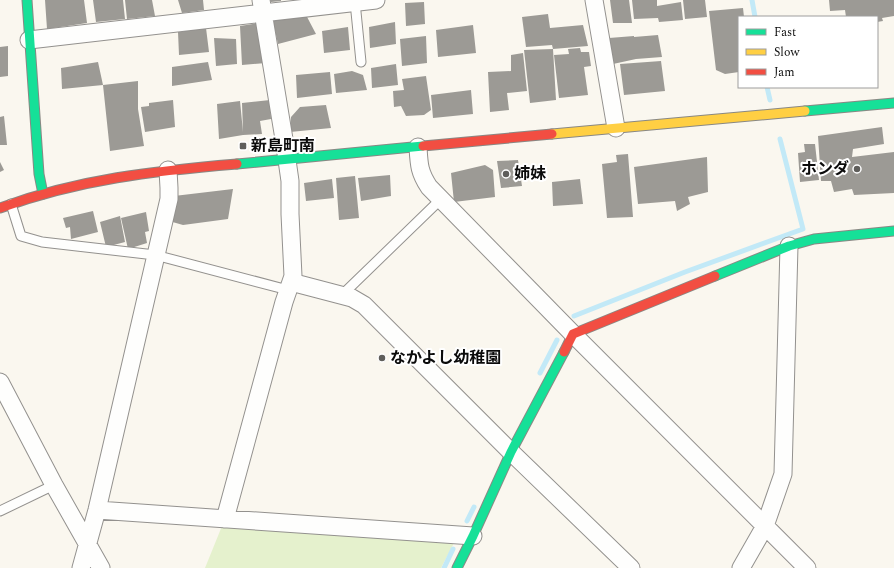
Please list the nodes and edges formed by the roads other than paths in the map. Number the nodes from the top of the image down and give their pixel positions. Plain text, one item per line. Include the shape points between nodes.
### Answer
1 (27, 0) edge
2 (376, 0) edge
3 (594, 0) edge
4 (355, 2) junction
5 (263, 6) edge
6 (29, 40) junction
7 (361, 62) dead end
8 (894, 103) edge
9 (616, 128) junction
10 (418, 147) junction
11 (287, 159) junction
12 (168, 170) junction
13 (43, 194) junction
14 (441, 199) junction
15 (10, 204) junction
16 (0, 208) edge
17 (894, 231) edge
18 (789, 246) junction
19 (155, 255) junction
20 (289, 286) junction
21 (342, 295) junction
22 (573, 334) junction
23 (0, 382) edge
24 (511, 452) junction
25 (54, 485) junction
26 (97, 510) junction
27 (0, 511) edge
28 (225, 519) junction
29 (765, 526) junction
30 (473, 536) junction
31 (87, 543) junction
32 (81, 568) edge
33 (101, 568) edge
34 (457, 568) edge
35 (631, 568) edge
36 (741, 568) edge
37 (807, 568) edge

1 - 6 street
2 - 4 street
3 - 9 street
4 - 5 street
4 - 7 lane
5 - 6 street
5 - 11 street
6 - 13 street via 39,174
8 - 9 street
9 - 10 street
10 - 11 street
10 - 14 street via 422,177
11 - 12 street
11 - 20 street via 293,266
12 - 13 street via 106,179
12 - 19 street via 169,199
13 - 15 street
14 - 21 lane
14 - 22 street
15 - 16 street
15 - 19 lane via 21,236 42,242
17 - 18 street via 814,239
18 - 22 street
18 - 29 street via 783,474
19 - 20 lane
19 - 26 street
20 - 21 street
20 - 28 street
21 - 24 street via 364,304
22 - 24 street
22 - 29 street
23 - 25 street
24 - 30 street
24 - 35 street
25 - 27 lane
25 - 31 street
26 - 28 street
26 - 31 street
28 - 30 street
29 - 36 street
29 - 37 street
30 - 34 street
31 - 32 street
31 - 33 street

